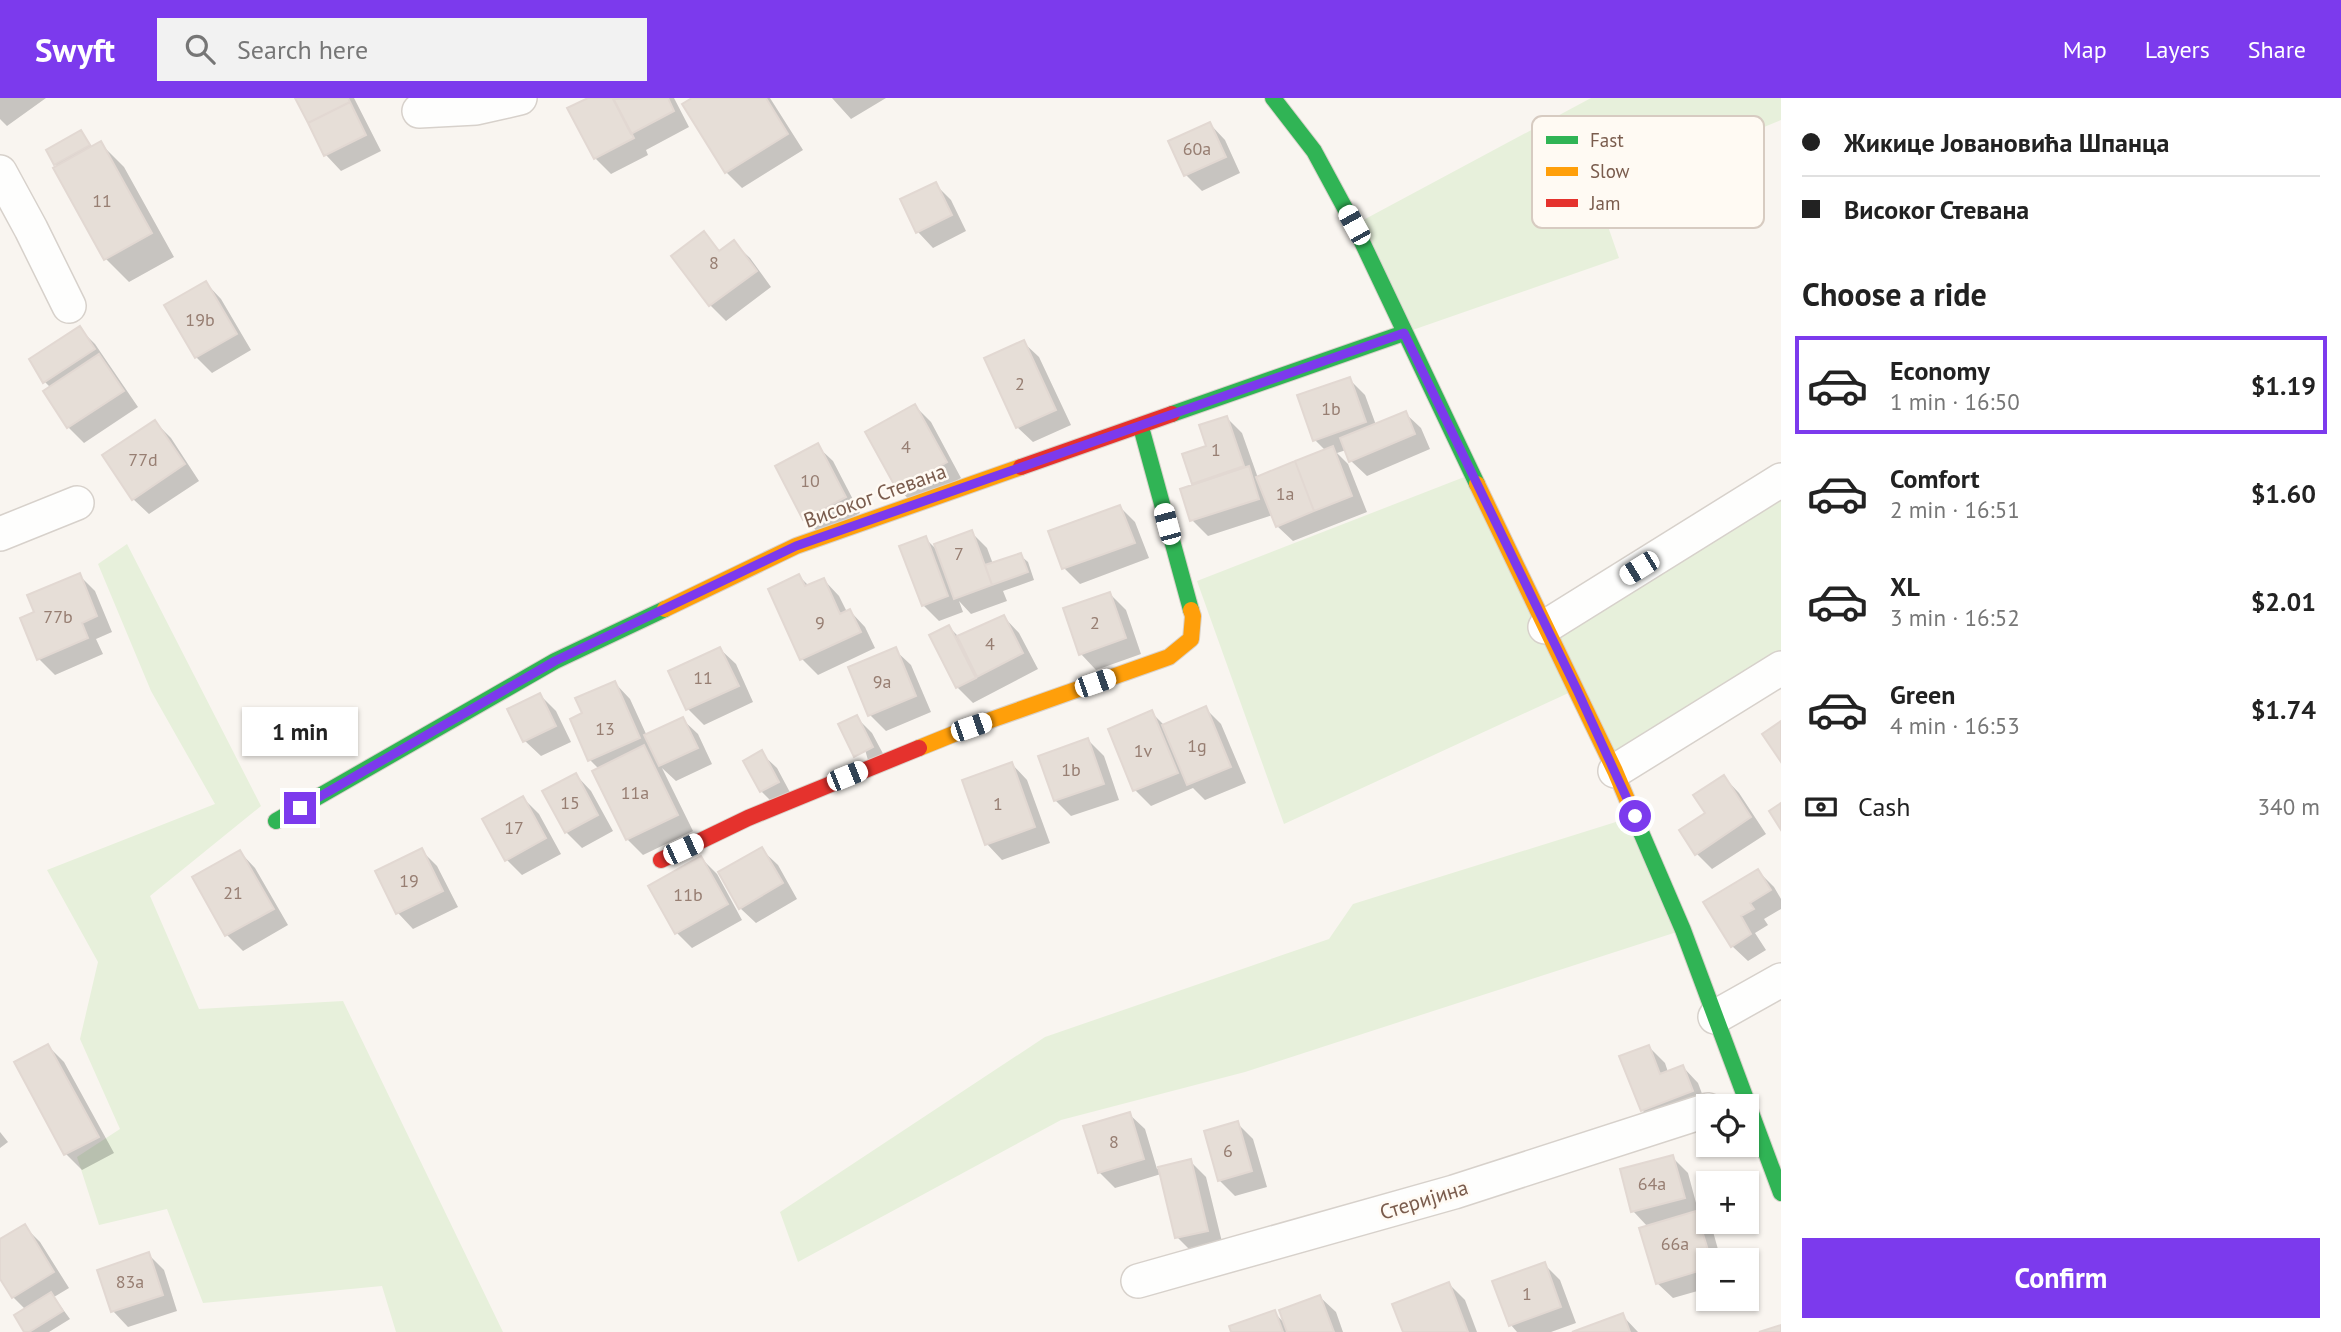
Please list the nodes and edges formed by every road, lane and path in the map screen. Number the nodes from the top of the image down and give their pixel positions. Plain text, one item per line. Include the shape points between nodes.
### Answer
1 (520, 98) edge
2 (1273, 98) edge
3 (419, 111) dead end
4 (0, 172) edge
5 (69, 306) dead end
6 (1404, 333) junction
7 (1142, 427) junction
8 (1781, 480) edge
9 (77, 503) dead end
10 (0, 534) edge
11 (1545, 627) junction
12 (1781, 668) edge
13 (1615, 771) junction
14 (276, 821) dead end
15 (661, 860) dead end
16 (1781, 981) edge
17 (1715, 1017) junction
18 (1731, 1094) edge
19 (1696, 1114) edge
20 (1770, 1131) edge
21 (1781, 1193) edge
22 (1138, 1281) dead end

1 - 3 street via 476,108
2 - 6 street via 1314,151
4 - 5 street
6 - 7 street, Високог Стевана
6 - 11 street
7 - 14 street, Високог Стевана via 796,546 555,661
7 - 15 street via 1194,616 1191,639 1169,657 959,731 748,818
8 - 11 street
9 - 10 street
11 - 13 street
12 - 13 street
13 - 17 street
16 - 17 street
17 - 18 street
19 - 22 street, Стеријина via 1454,1192
20 - 21 street

